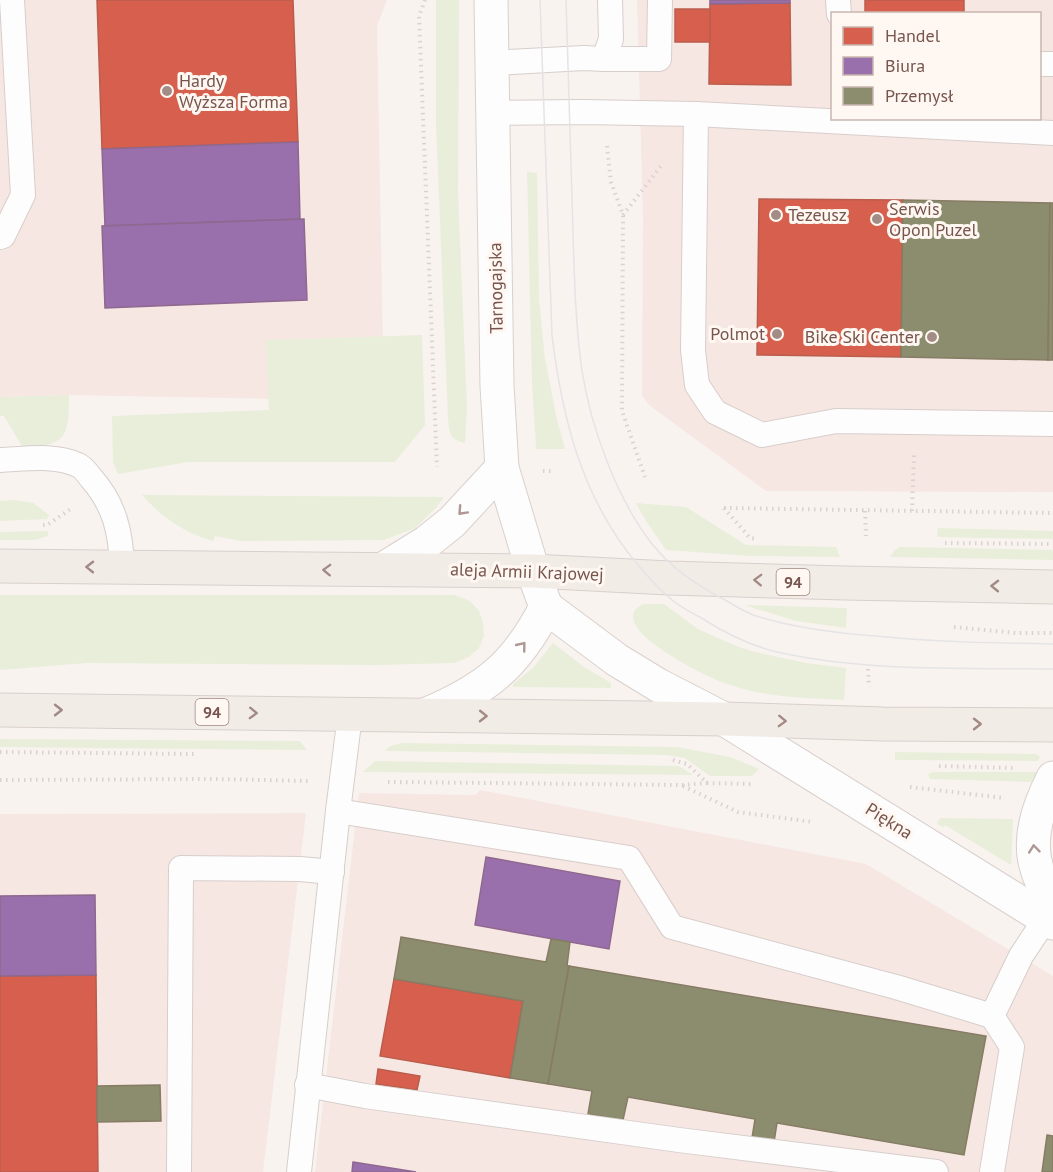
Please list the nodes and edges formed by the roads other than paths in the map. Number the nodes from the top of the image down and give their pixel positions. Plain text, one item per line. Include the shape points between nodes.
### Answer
1 (12, 0) edge
2 (491, 0) edge
3 (610, 0) edge
4 (660, 0) edge
5 (604, 59) junction
6 (492, 63) junction
7 (494, 113) junction
8 (696, 114) junction
9 (1053, 133) edge
10 (0, 237) edge
11 (1053, 424) edge
12 (0, 460) edge
13 (502, 468) junction
14 (0, 566) edge
15 (122, 568) junction
16 (385, 568) junction
17 (533, 571) junction
18 (1053, 587) edge
19 (546, 607) junction
20 (0, 710) edge
21 (350, 715) junction
22 (425, 715) junction
23 (724, 719) junction
24 (1053, 725) edge
25 (1053, 778) edge
26 (338, 811) junction
27 (332, 872) junction
28 (1051, 915) edge
29 (992, 1016) junction
30 (307, 1085) junction
31 (179, 1172) edge
32 (299, 1172) edge
33 (936, 1172) edge
34 (992, 1172) edge

1 - 10 lane via 23,195
2 - 6 street, Tarnogajska
3 - 5 lane via 611,39
4 - 5 lane via 659,59
5 - 6 lane
6 - 7 street, Tarnogajska
7 - 8 lane
7 - 13 street, Tarnogajska via 497,386
8 - 9 lane
8 - 11 lane via 693,350 697,385 715,412 762,435 836,421
12 - 15 lane via 55,459 80,466 105,493 112,510 121,544
13 -> 16 street via 452,522
13 - 17 street, Tarnogajska
15 -> 14 main road, aleja Armii Krajowej / 94
16 -> 15 main road, aleja Armii Krajowej / 94
16 - 17 main road, aleja Armii Krajowej / 94
18 -> 17 main road, aleja Armii Krajowej / 94 via 823,583
17 - 19 street, Tarnogajska
22 -> 19 street via 485,685 532,635
19 - 23 street, Piękna via 617,660
20 -> 21 main road, 94
21 - 22 main road, 94
21 - 26 lane
22 -> 23 main road, 94
23 -> 24 main road, 94
23 - 28 street, Piękna
28 -> 25 street via 1036,869 1033,838 1042,801
26 - 27 lane
26 - 29 lane via 629,858 672,927
27 - 30 lane
27 - 31 lane via 181,868
28 - 29 lane via 1021,956
29 - 34 lane via 1012,1047
30 - 32 lane
30 - 33 lane via 644,1135

